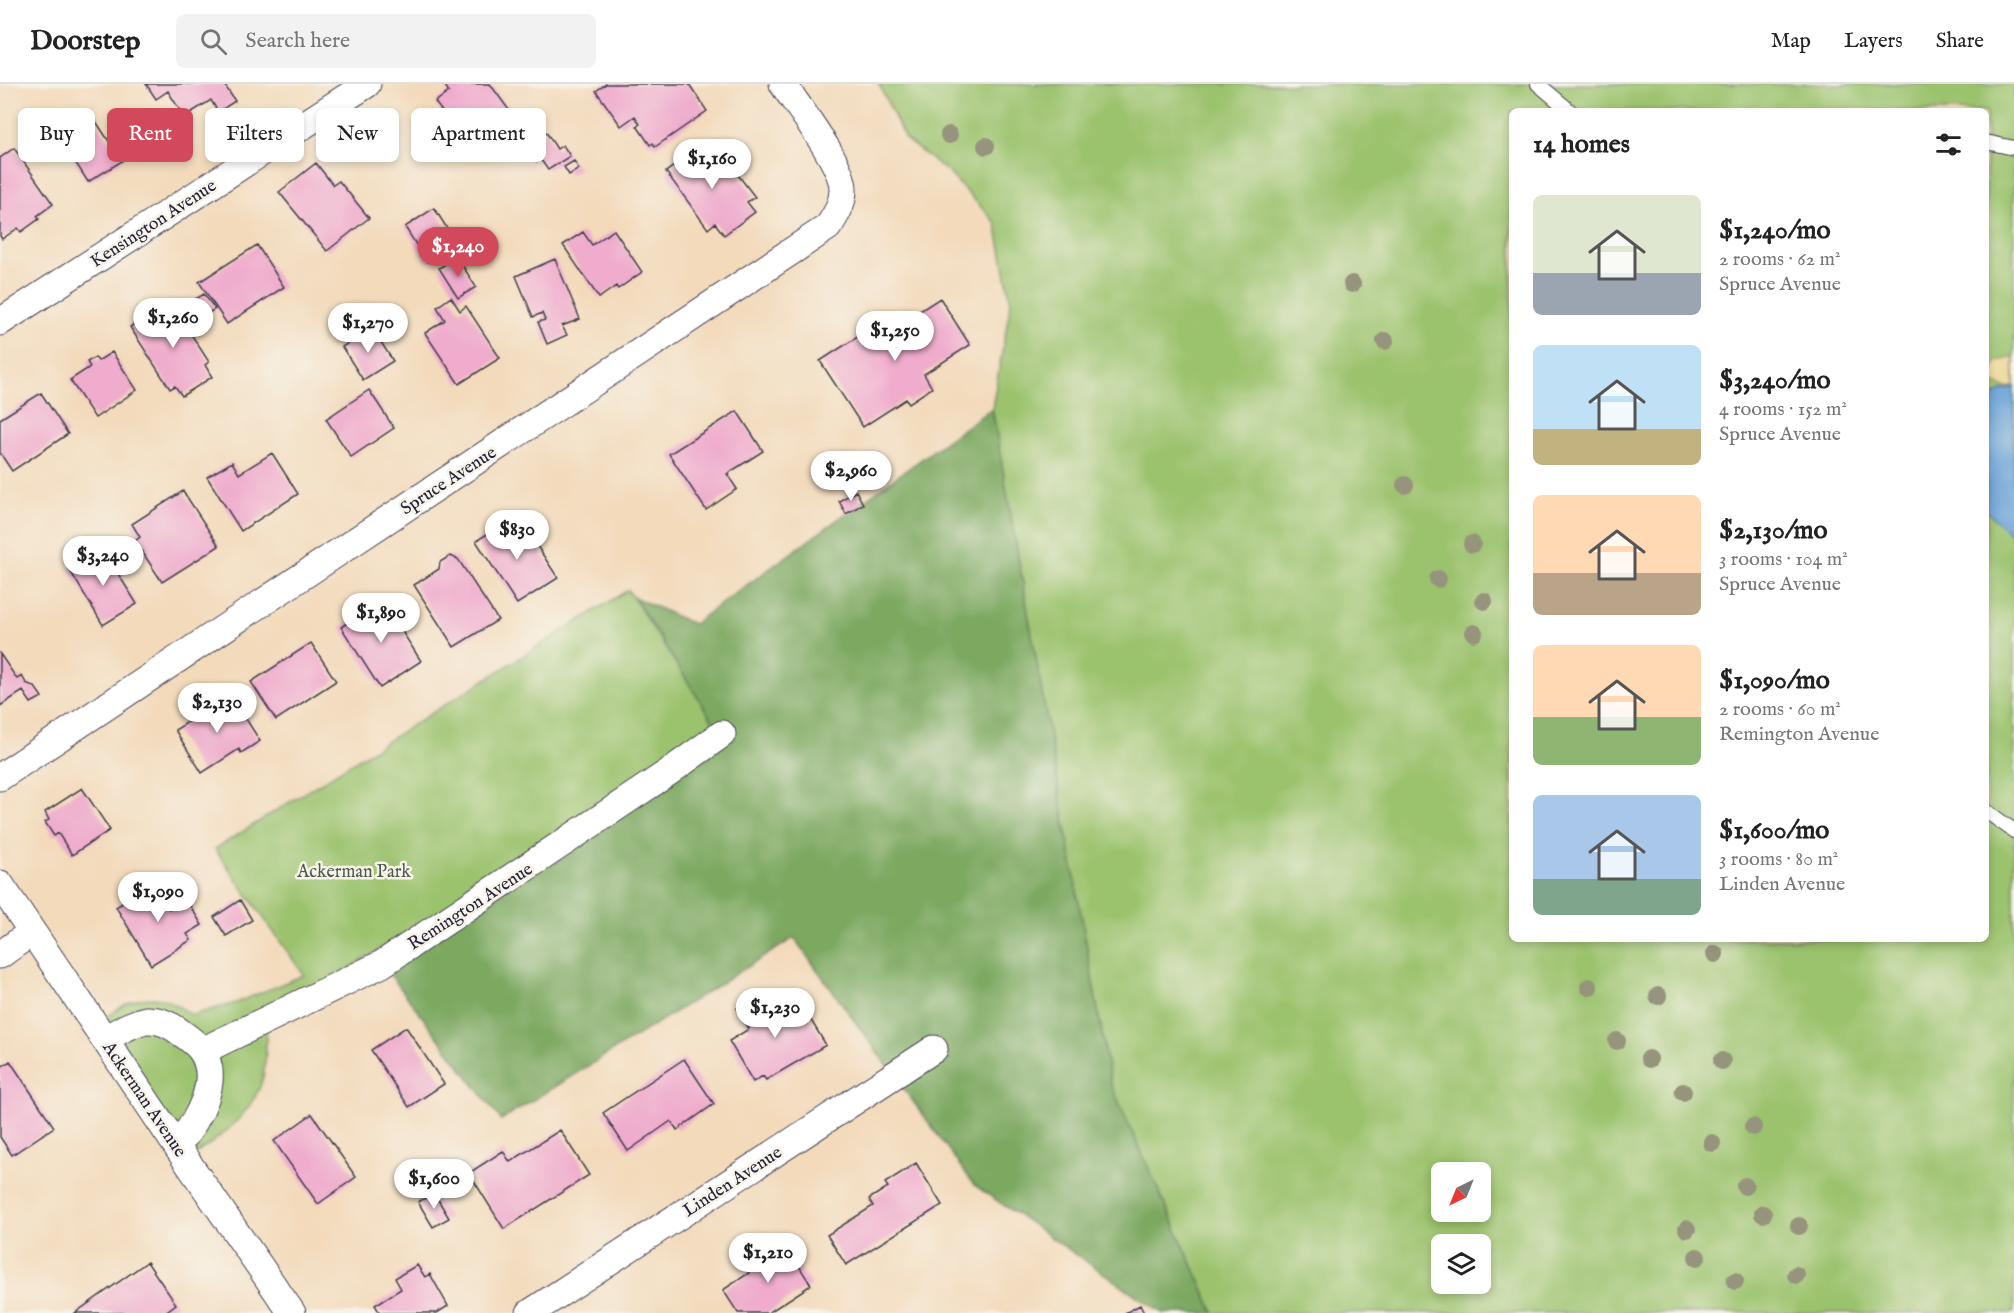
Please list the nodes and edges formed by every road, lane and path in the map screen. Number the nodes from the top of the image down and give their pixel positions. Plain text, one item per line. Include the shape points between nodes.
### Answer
1 (367, 84) edge
2 (783, 84) edge
3 (1538, 84) edge
4 (1566, 108) edge
5 (1989, 143) edge
6 (2014, 148) edge
7 (0, 322) edge
8 (722, 734) dead end
9 (0, 777) edge
10 (1989, 813) edge
11 (2014, 831) edge
12 (0, 884) edge
13 (32, 932) junction
14 (0, 955) edge
15 (105, 1039) junction
16 (934, 1049) dead end
17 (202, 1050) junction
18 (177, 1146) junction
19 (285, 1310) edge
20 (530, 1313) edge

1 - 7 street, Kensington Avenue
2 - 9 street, Spruce Avenue via 838,169 843,188 840,209 828,227
3 - 4 lane
5 - 6 lane
8 - 17 street, Remington Avenue via 382,964
10 - 11 lane
12 - 13 street, Ackerman Avenue
13 - 14 street
13 - 15 street, Ackerman Avenue
15 - 17 street via 130,1025 158,1020 174,1027
15 - 18 street, Ackerman Avenue
16 - 20 street, Linden Avenue
17 - 18 street via 209,1085 192,1128
18 - 19 street, Ackerman Avenue

